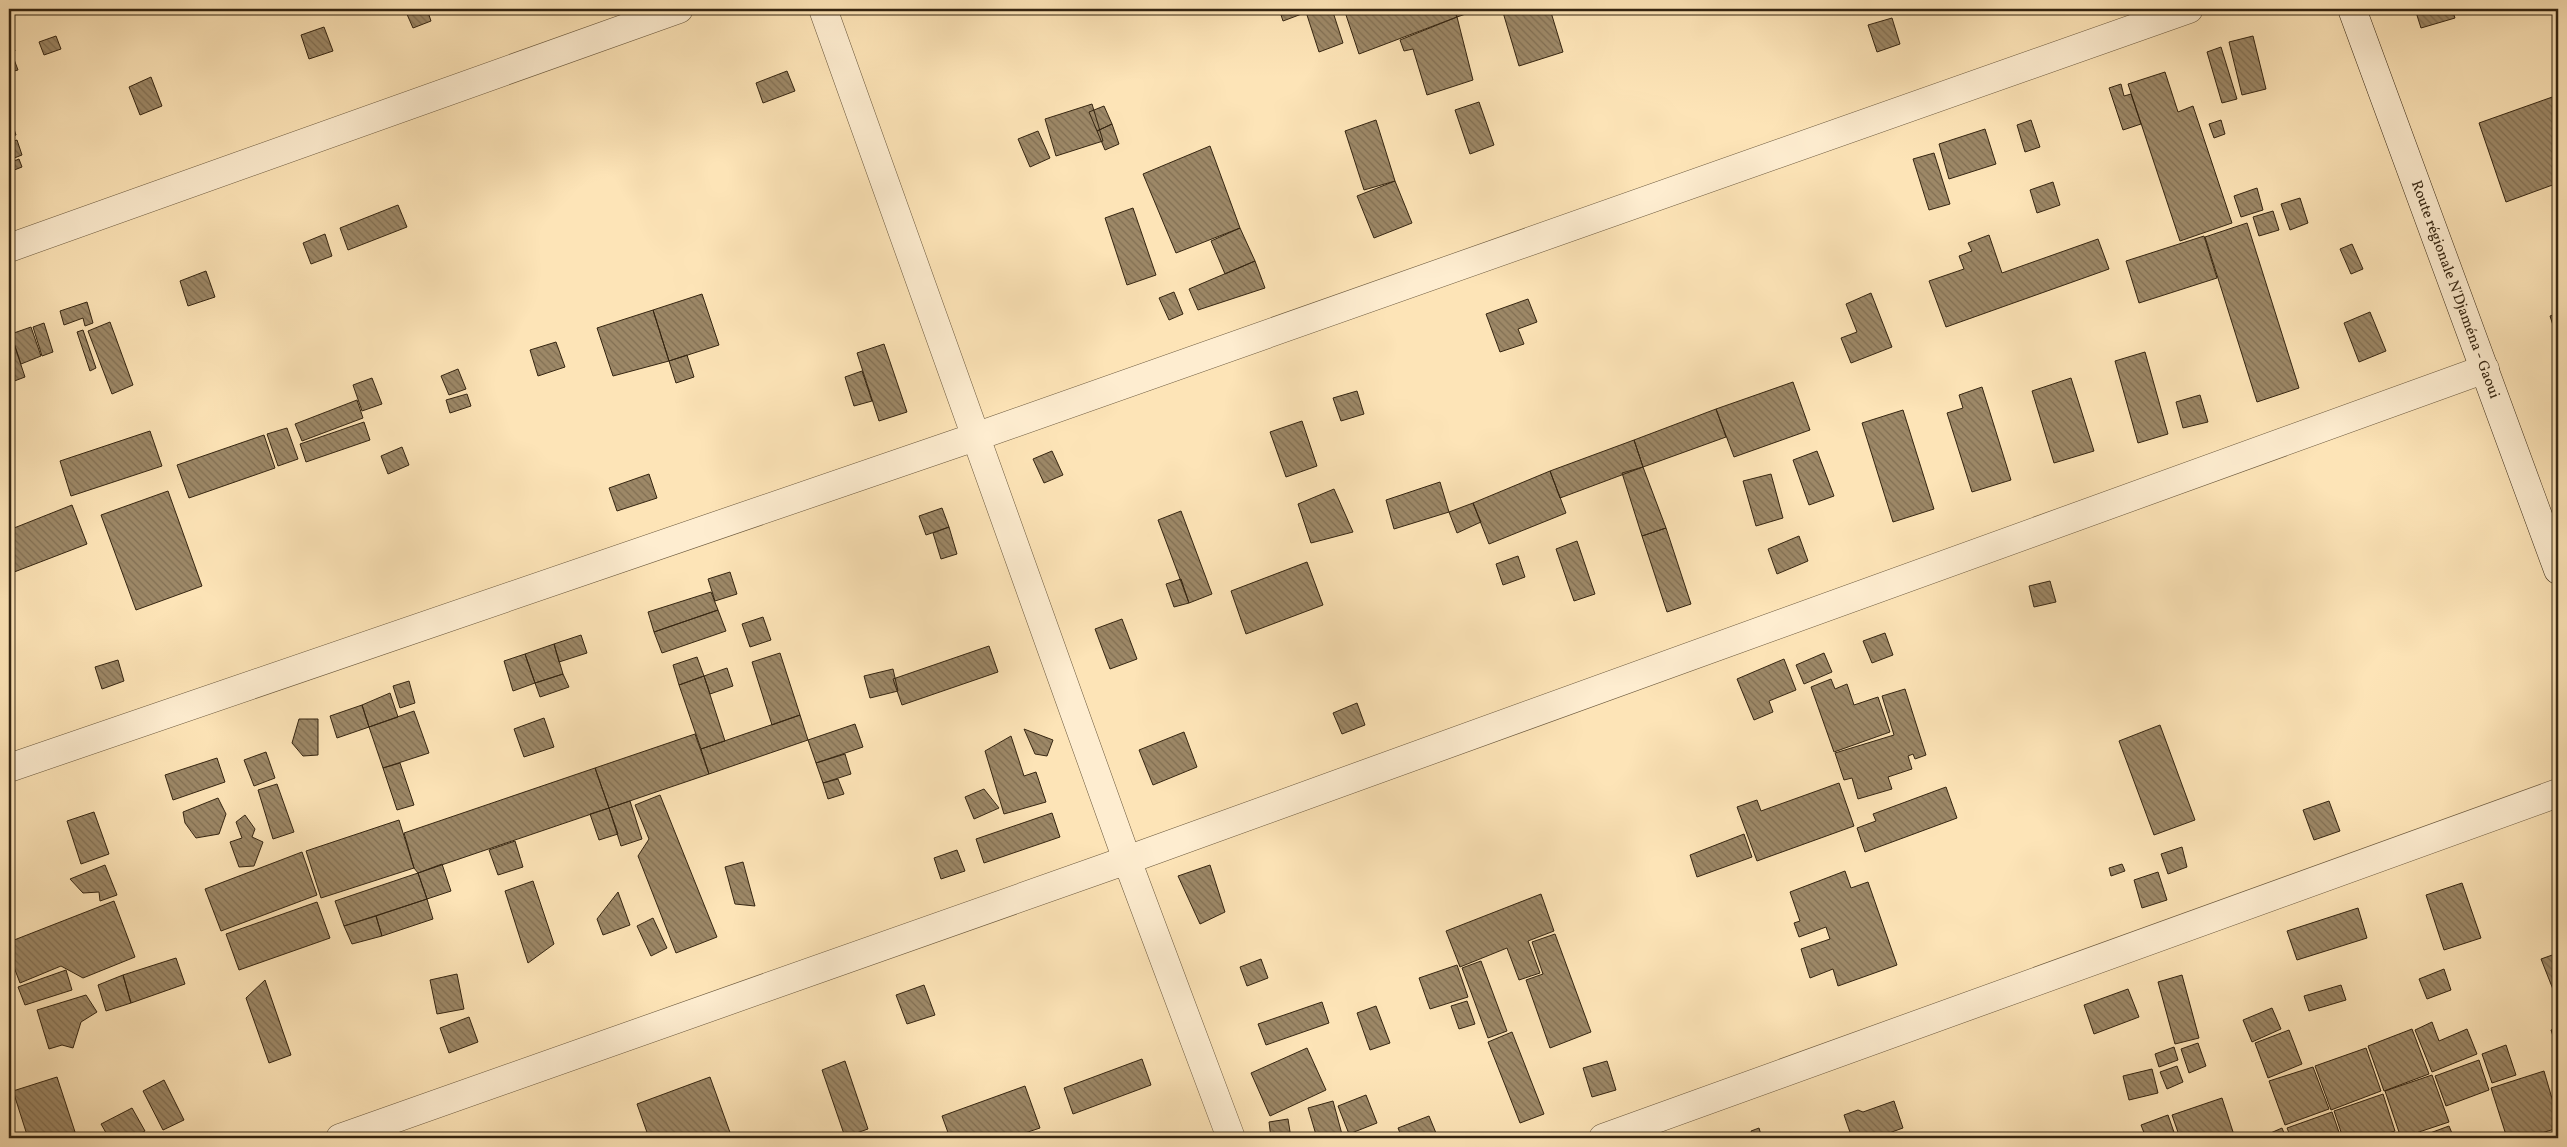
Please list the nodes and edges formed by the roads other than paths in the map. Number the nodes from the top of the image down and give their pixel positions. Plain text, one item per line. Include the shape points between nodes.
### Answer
1 (679, 9) edge
2 (823, 9) edge
3 (2189, 9) edge
4 (2352, 9) edge
5 (9, 248) edge
6 (2485, 369) junction
7 (975, 437) junction
8 (2558, 570) edge
9 (9, 768) edge
10 (2558, 794) edge
11 (1127, 860) junction
12 (340, 1138) edge
13 (1231, 1138) edge
14 (1603, 1138) edge

1 - 5 street
2 - 7 street
3 - 7 street
4 - 6 street, Route régionale N'Djaména - Gaoui
6 - 8 street, Route régionale N'Djaména - Gaoui
6 - 11 street
7 - 9 street
7 - 11 street
10 - 14 street
11 - 12 street
11 - 13 street

